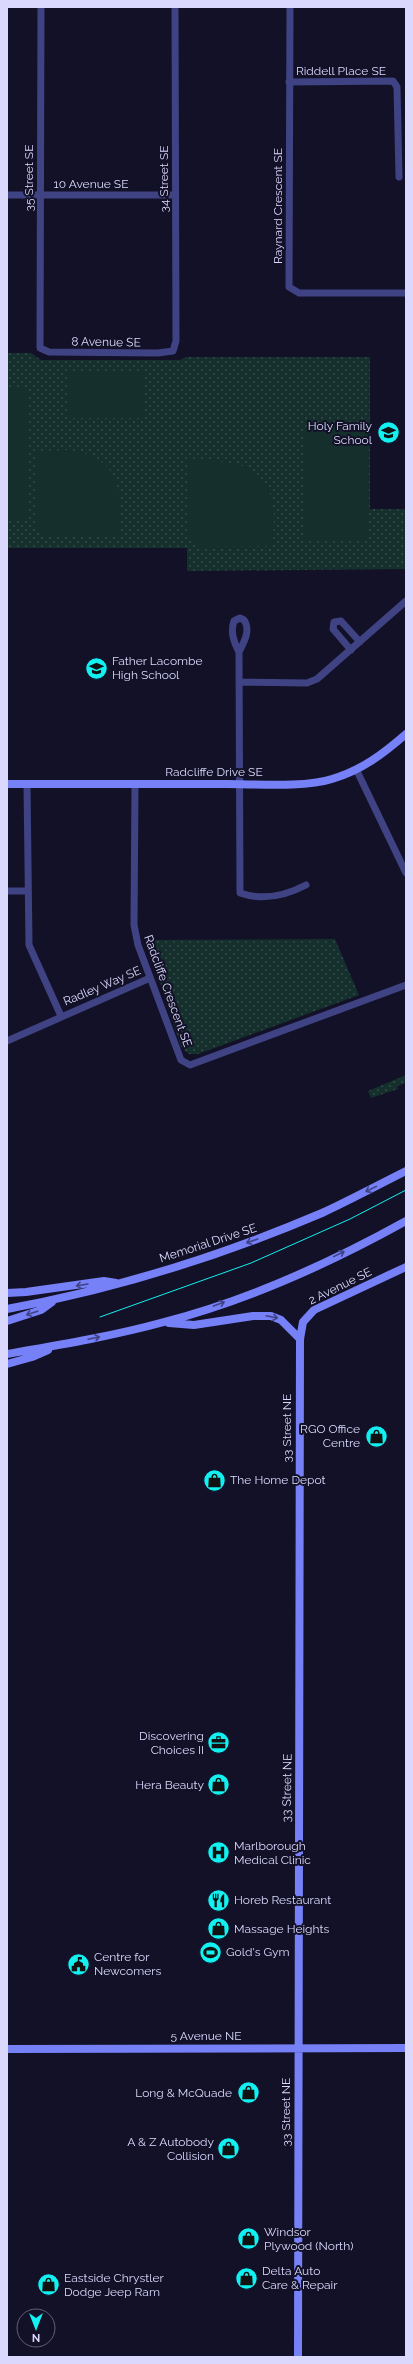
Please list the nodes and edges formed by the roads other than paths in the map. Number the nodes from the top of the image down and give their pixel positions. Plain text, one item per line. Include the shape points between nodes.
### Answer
1 (41, 7) edge
2 (175, 7) edge
3 (290, 7) edge
4 (289, 82) junction
5 (399, 177) dead end
6 (7, 195) edge
7 (40, 195) junction
8 (175, 195) junction
9 (406, 293) edge
10 (40, 348) joint
11 (173, 351) joint
12 (406, 602) edge
13 (360, 642) junction
14 (351, 650) junction
15 (238, 652) dead end
16 (239, 682) junction
17 (406, 734) edge
18 (357, 771) junction
19 (7, 784) edge
20 (27, 784) junction
21 (135, 784) junction
22 (238, 784) junction
23 (404, 864) edge
24 (406, 874) edge
25 (306, 885) dead end
26 (7, 891) edge
27 (28, 891) junction
28 (150, 978) junction
29 (406, 985) edge
30 (61, 1016) junction
31 (7, 1041) edge
32 (406, 1172) edge
33 (406, 1221) edge
34 (406, 1267) edge
35 (120, 1284) junction
36 (7, 1293) edge
37 (54, 1300) junction
38 (7, 1309) edge
39 (7, 1321) edge
40 (164, 1322) junction
41 (300, 1339) junction
42 (56, 1346) junction
43 (7, 1354) edge
44 (7, 1364) edge
45 (297, 2047) junction
46 (406, 2048) edge
47 (7, 2049) edge
48 (298, 2357) edge

1 - 7 street, 35 Street SE
2 - 8 street, 34 Street SE
3 - 4 street, Raynard Crescent SE
4 - 5 street, Riddell Place SE via 392,81 397,87
4 - 9 street, Raynard Crescent SE via 289,287 299,293
6 - 7 street, 10 Avenue SE
7 - 8 street, 10 Avenue SE
7 - 10 street, 35 Street SE
8 - 11 street, 34 Street SE via 176,341
10 - 11 street, 8 Avenue SE via 49,352
12 - 13 street
13 - 14 street
13 - 14 street via 341,621 334,622 333,629
14 - 16 street via 317,679 307,683
15 - 16 street
16 - 22 street
17 - 18 street, Radcliffe Drive SE via 377,759
18 - 22 street, Radcliffe Drive SE via 330,780
18 - 23 street
19 - 20 street, Radcliffe Drive SE
20 - 21 street, Radcliffe Drive SE
20 - 27 street, Radley Way SE
21 - 22 street, Radcliffe Drive SE
21 - 28 street, Radcliffe Crescent SE via 134,925
22 - 25 street via 240,894 250,897 280,896
23 - 24 street
26 - 27 street
27 - 30 street, Radley Way SE via 29,945
28 - 29 street, Radcliffe Crescent SE via 181,1060 190,1065
28 - 30 street, Radley Way SE
30 - 31 street
32 -> 35 street, Memorial Drive SE via 323,1212 261,1238
40 -> 33 street via 307,1270
34 - 41 street, 2 Avenue SE via 314,1310 304,1322
35 -> 36 street via 104,1281
35 - 37 street, Memorial Drive SE
37 - 38 street, Memorial Drive SE
37 -> 39 street via 41,1310
40 -> 41 street via 194,1325 253,1316 271,1316 281,1320
42 -> 40 street
41 - 45 street, 33 Street NE
42 - 43 street
42 - 44 street via 32,1357
45 - 46 street, 5 Avenue NE
45 - 47 street, 5 Avenue NE
45 - 48 street, 33 Street NE

